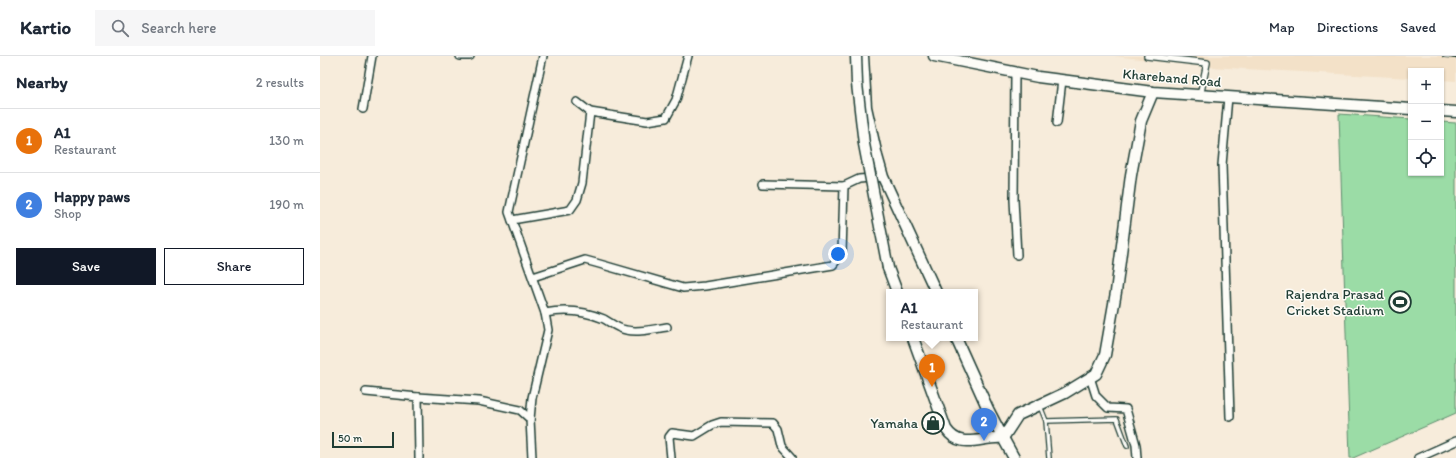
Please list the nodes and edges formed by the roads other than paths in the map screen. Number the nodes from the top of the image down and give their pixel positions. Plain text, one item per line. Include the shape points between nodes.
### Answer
1 (372, 56) edge
2 (460, 56) edge
3 (470, 56) edge
4 (543, 56) edge
5 (688, 56) edge
6 (856, 56) edge
7 (863, 56) edge
8 (934, 56) edge
9 (1147, 56) edge
10 (1177, 56) edge
11 (1185, 56) edge
12 (1015, 72) junction
13 (1062, 80) junction
14 (1153, 92) junction
15 (1200, 96) junction
16 (1228, 97) junction
17 (577, 102) dead end
18 (363, 108) dead end
19 (1408, 109) edge
20 (1444, 111) edge
21 (590, 112) junction
22 (1456, 112) edge
23 (1057, 123) dead end
24 (884, 176) junction
25 (763, 184) dead end
26 (844, 186) junction
27 (512, 220) junction
28 (1017, 255) dead end
29 (533, 277) junction
30 (896, 289) edge
31 (935, 289) edge
32 (545, 312) junction
33 (667, 327) dead end
34 (914, 341) edge
35 (957, 341) edge
36 (1090, 377) junction
37 (366, 392) dead end
38 (418, 397) junction
39 (1040, 405) junction
40 (1230, 417) dead end
41 (530, 420) junction
42 (1046, 421) junction
43 (1003, 438) junction
44 (1456, 441) edge
45 (1127, 446) dead end
46 (792, 457) edge
47 (418, 458) edge
48 (532, 458) edge
49 (671, 458) edge
50 (1014, 458) edge
51 (1050, 458) edge
52 (1136, 458) edge
53 (1418, 458) edge

1 - 18 street
2 - 3 street
4 - 27 street via 509,212
5 - 21 street via 676,100 666,118 647,121
6 - 30 main road, bridge via 864,144 888,268
7 - 24 main road via 866,107
8 - 12 main road, Khareband Road
9 - 15 street via 1207,63
10 - 11 street
12 - 13 main road, Khareband Road
12 - 28 street via 1014,200
13 - 14 main road, Khareband Road
13 - 23 street
14 - 15 main road, Khareband Road
14 - 36 main road via 1141,121 1131,175 1105,355 1096,374
15 - 16 main road, Khareband Road
16 - 19 main road, Khareband Road
16 - 40 street via 1222,165
17 - 21 street
20 - 22 main road
21 - 27 street via 582,183 577,200 570,210
24 - 26 street via 859,179
24 - 31 main road
25 - 26 street
26 - 29 street via 842,253 834,265 683,288 585,260
27 - 29 street
29 - 32 street
32 - 33 street via 588,313 624,330 632,331
32 - 41 street via 548,330 532,398
34 - 43 main road via 950,435 958,440 967,441
35 - 43 main road
36 - 39 main road
36 - 52 street via 1096,396 1108,408 1126,409 1136,445
37 - 38 street
38 - 41 street via 479,402 520,410
38 - 47 street
39 - 42 lane
39 - 43 main road via 1018,415
41 - 48 street
42 - 45 lane via 1118,419
42 - 51 lane
43 - 50 main road
44 - 53 street
46 - 49 street via 782,446 778,429 773,423 721,422 694,436 672,433 669,437

